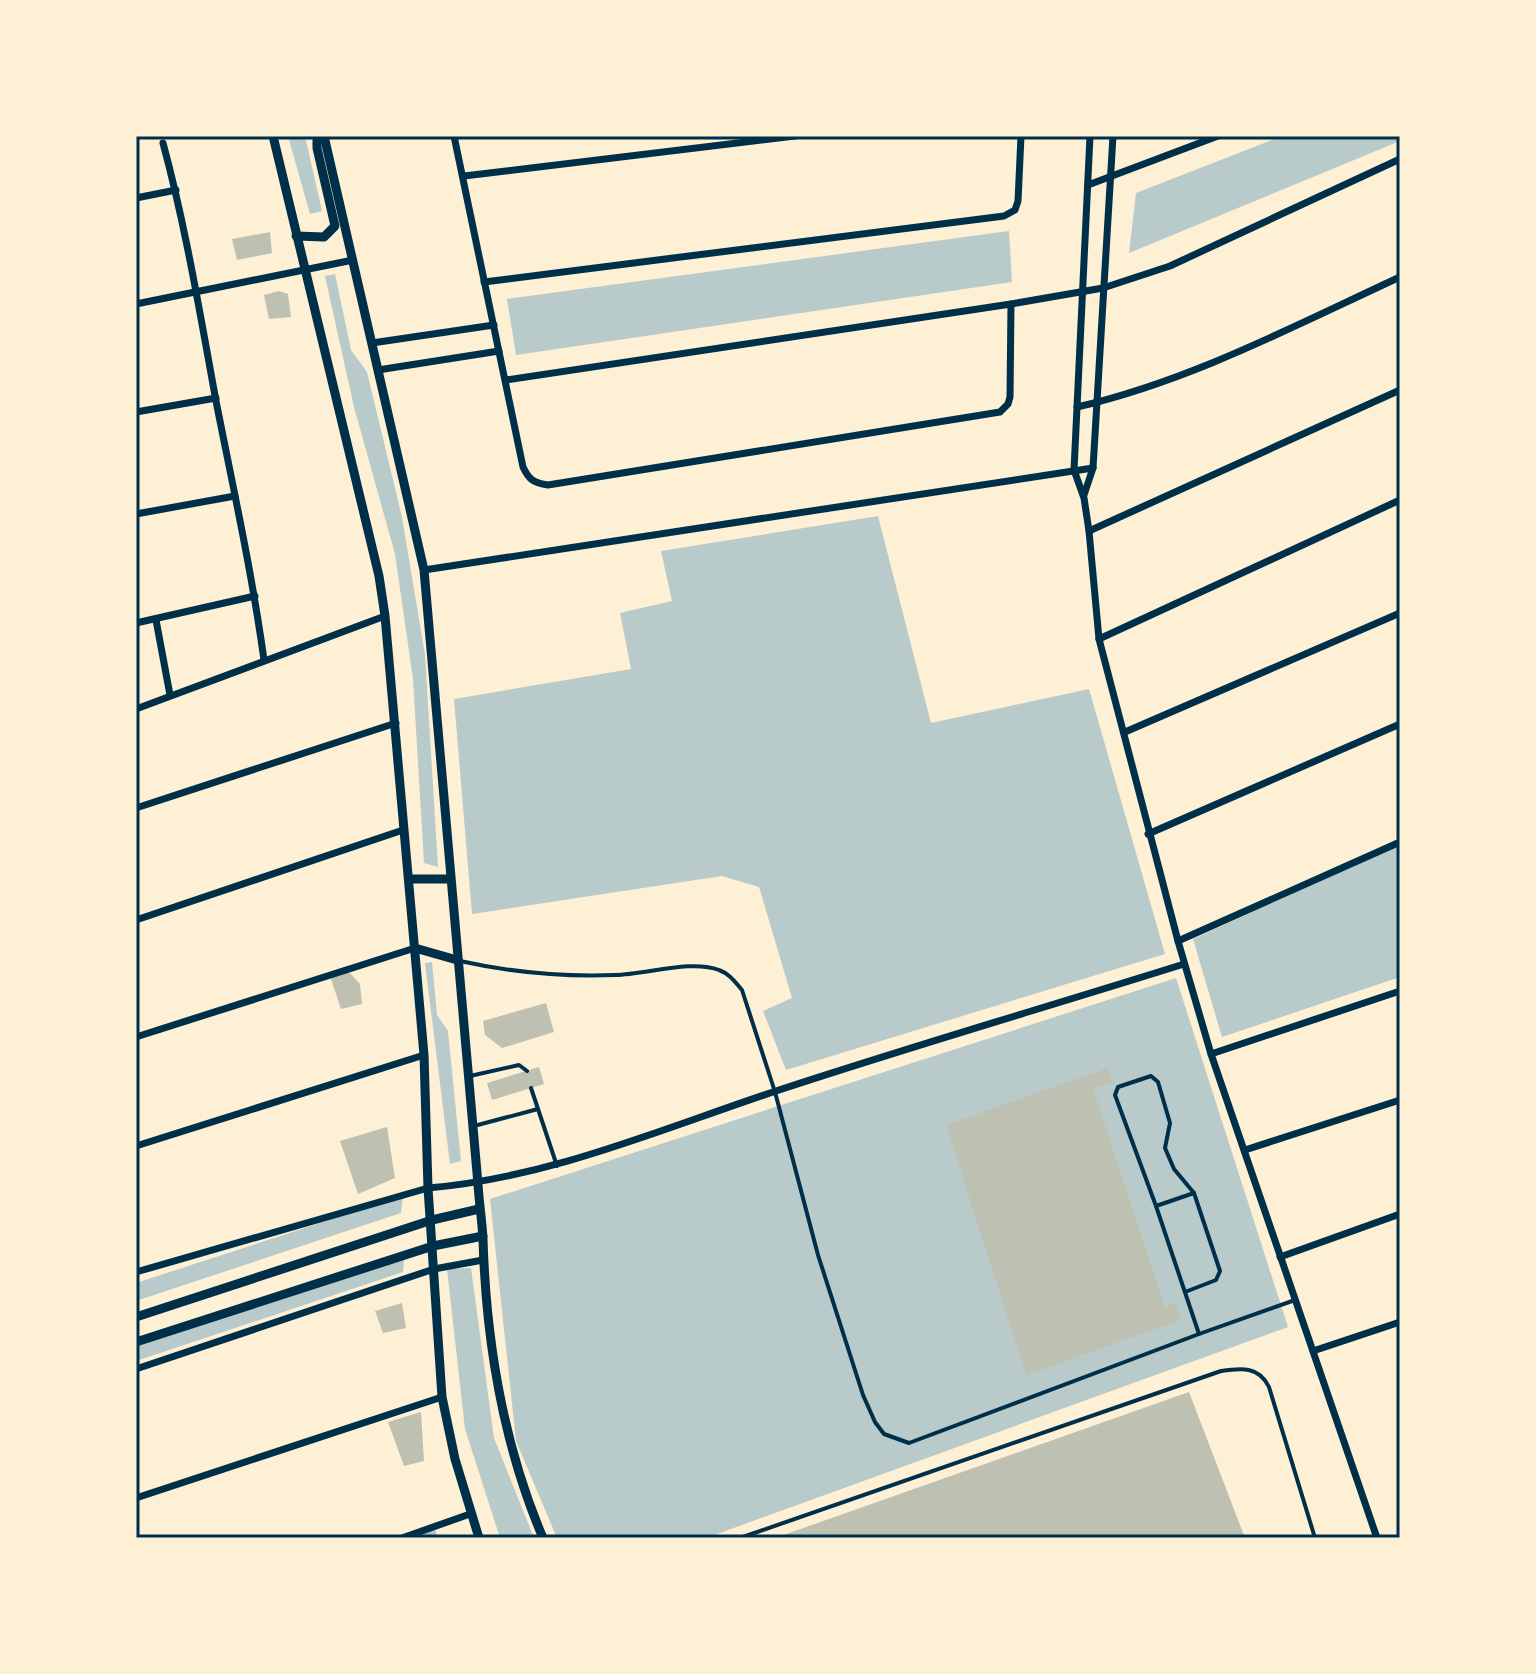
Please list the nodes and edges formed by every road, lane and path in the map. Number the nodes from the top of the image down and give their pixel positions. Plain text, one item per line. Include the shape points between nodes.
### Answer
1 (273, 136) edge
2 (317, 136) edge
3 (324, 136) edge
4 (454, 136) edge
5 (795, 136) edge
6 (1021, 136) edge
7 (1090, 136) edge
8 (1113, 136) edge
9 (1218, 136) edge
10 (163, 143) dead end
11 (1400, 159) edge
12 (464, 176) junction
13 (1111, 177) junction
14 (1088, 185) junction
15 (176, 190) junction
16 (136, 198) edge
17 (296, 236) junction
18 (353, 260) junction
19 (305, 271) junction
20 (1400, 277) edge
21 (484, 282) junction
22 (1103, 288) junction
23 (1083, 292) junction
24 (197, 293) junction
25 (136, 304) edge
26 (1011, 304) junction
27 (494, 325) junction
28 (372, 343) junction
29 (499, 351) junction
30 (378, 370) junction
31 (506, 380) junction
32 (1400, 390) edge
33 (216, 398) junction
34 (1097, 403) junction
35 (1077, 407) junction
36 (136, 412) edge
37 (1093, 468) junction
38 (1074, 470) junction
39 (235, 496) junction
40 (1084, 498) junction
41 (1400, 500) edge
42 (136, 514) edge
43 (1089, 531) junction
44 (424, 570) junction
45 (255, 596) junction
46 (1400, 613) edge
47 (385, 616) junction
48 (156, 620) junction
49 (136, 623) edge
50 (1099, 639) junction
51 (264, 660) junction
52 (170, 695) junction
53 (136, 709) edge
54 (396, 723) junction
55 (1400, 724) edge
56 (1125, 732) junction
57 (136, 808) edge
58 (403, 830) junction
59 (1148, 834) junction
60 (1400, 842) edge
61 (410, 879) junction
62 (450, 879) junction
63 (136, 920) edge
64 (1178, 941) junction
65 (415, 948) junction
66 (457, 960) junction
67 (1184, 964) junction
68 (1400, 991) edge
69 (136, 1037) edge
70 (1211, 1054) junction
71 (424, 1055) junction
72 (527, 1071) dead end
73 (468, 1076) junction
74 (531, 1088) dead end
75 (775, 1092) junction
76 (1400, 1100) edge
77 (538, 1109) junction
78 (472, 1126) junction
79 (136, 1146) edge
80 (1245, 1150) junction
81 (557, 1166) junction
82 (478, 1184) junction
83 (428, 1188) junction
84 (1194, 1193) junction
85 (1156, 1206) junction
86 (479, 1209) junction
87 (1400, 1214) edge
88 (432, 1220) junction
89 (483, 1236) junction
90 (433, 1246) junction
91 (1280, 1257) junction
92 (483, 1260) junction
93 (434, 1269) junction
94 (136, 1272) edge
95 (1185, 1292) junction
96 (1295, 1300) junction
97 (136, 1317) edge
98 (1400, 1322) edge
99 (1199, 1334) junction
100 (136, 1342) edge
101 (1313, 1351) junction
102 (136, 1369) edge
103 (442, 1397) junction
104 (136, 1498) edge
105 (470, 1514) junction
106 (402, 1538) edge
107 (479, 1538) edge
108 (543, 1538) edge
109 (740, 1538) edge
110 (1315, 1538) edge
111 (1377, 1538) edge

1 - 17 street
2 - 17 street via 335,226 324,237
3 - 18 street
4 - 12 street
5 - 12 street
6 - 21 street via 1015,210 996,218
7 - 14 street
8 - 13 street
9 - 13 street
10 - 15 street
11 - 22 street via 1170,266
12 - 21 street
13 - 14 street
13 - 22 street
14 - 23 street
15 - 16 street
15 - 24 street
17 - 19 street
18 - 19 street
18 - 28 street
19 - 24 street
19 - 47 street
20 - 34 street via 1194,369
21 - 27 street
22 - 23 street
22 - 34 street
23 - 26 street
23 - 35 street
24 - 25 street
24 - 33 street
26 - 31 street
26 - 31 street via 1010,397 1000,412 548,485 528,478 523,467
27 - 28 street
27 - 29 street
28 - 30 street
29 - 30 street
29 - 31 street
30 - 44 street
32 - 43 street
33 - 36 street
33 - 39 street
34 - 35 street
34 - 37 street
35 - 38 street
37 - 38 street
37 - 40 street
38 - 40 street
38 - 44 street
39 - 42 street
39 - 45 street
40 - 43 street
41 - 50 street
43 - 50 street
44 - 62 street
45 - 48 street
45 - 51 street
46 - 56 street
47 - 51 street
47 - 54 street
48 - 49 street
48 - 52 street
50 - 56 street
51 - 52 street
52 - 53 street
54 - 57 street
54 - 58 street
55 - 59 street
56 - 59 street
58 - 61 street
58 - 63 street
59 - 64 street
60 - 64 street
61 - 62 street
61 - 65 street
62 - 66 street
64 - 67 street
65 - 66 street
65 - 69 street
65 - 71 street
66 - 73 street
66 - 75 lane via 569,976 717,969 742,990
67 - 70 street
67 - 75 street
68 - 70 street
70 - 80 street
71 - 79 street
71 - 83 street
72 - 73 lane via 519,1065
73 - 78 street
74 - 77 lane
75 - 81 street
75 - 99 lane via 818,1255 863,1395 884,1434 909,1443
76 - 80 street
77 - 78 lane
77 - 81 lane
78 - 82 street
80 - 91 street
81 - 82 street
82 - 83 street
82 - 86 street
83 - 88 street
83 - 94 street
84 - 85 lane
84 - 85 lane via 1165,1148 1170,1123 1158,1082 1146,1077 1118,1087 1115,1095
84 - 95 lane via 1220,1275
85 - 95 lane
86 - 88 street
86 - 89 street
87 - 91 street
88 - 90 street
88 - 97 street
89 - 90 street
89 - 92 street
90 - 93 street
90 - 100 street
91 - 96 street
92 - 93 street
92 - 108 street via 509,1445
93 - 102 street
93 - 103 street
95 - 99 lane
96 - 99 lane
96 - 101 street
98 - 101 street
101 - 111 street
103 - 104 street
103 - 105 street
105 - 106 street
105 - 107 street
109 - 110 lane via 1238,1369 1265,1378

